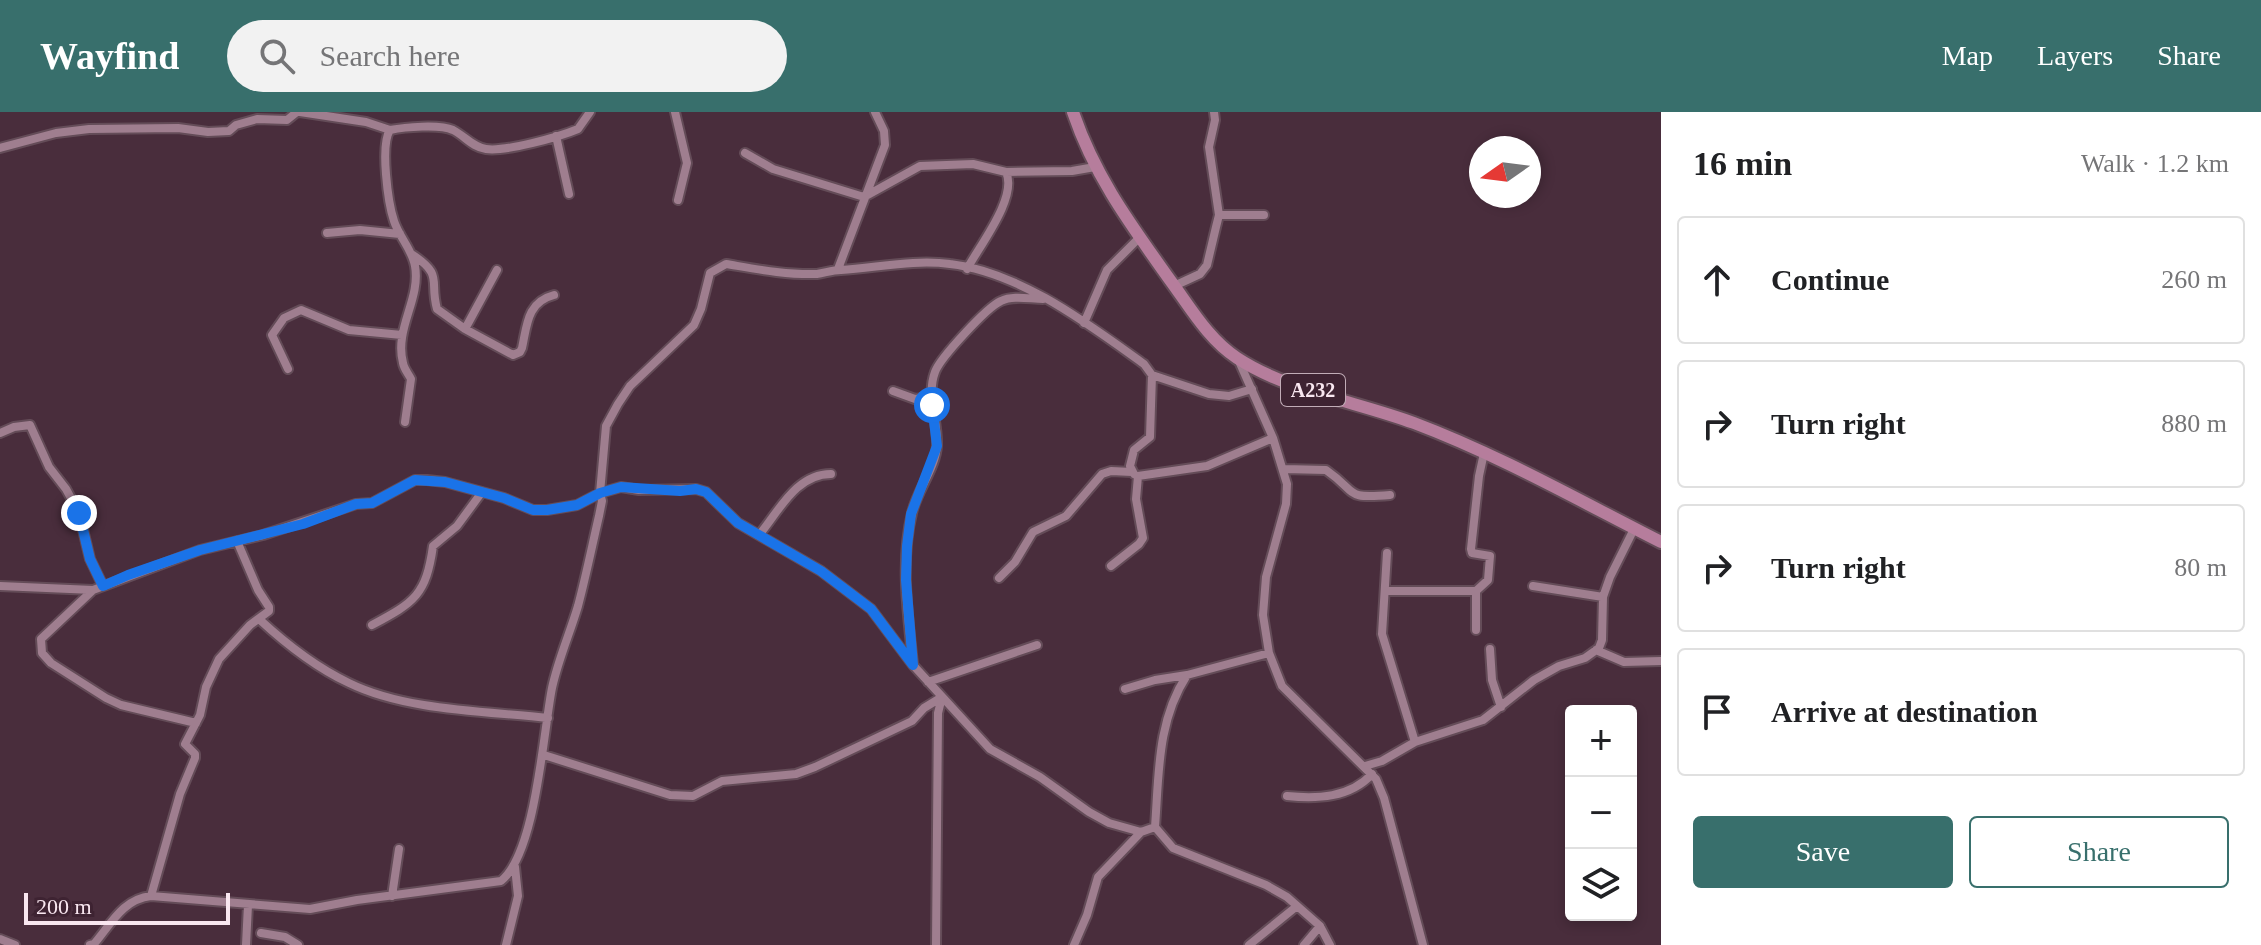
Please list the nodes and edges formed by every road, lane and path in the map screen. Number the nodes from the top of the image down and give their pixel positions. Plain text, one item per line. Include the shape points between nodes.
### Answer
1 (298, 112) edge
2 (590, 112) edge
3 (675, 112) edge
4 (875, 112) edge
5 (1073, 112) edge
6 (1214, 112) edge
7 (390, 130) junction
8 (556, 136) junction
9 (0, 148) edge
10 (745, 153) dead end
11 (1095, 167) junction
12 (1006, 172) junction
13 (569, 194) dead end
14 (864, 197) junction
15 (678, 200) dead end
16 (1219, 215) junction
17 (1264, 215) dead end
18 (327, 233) dead end
19 (400, 234) junction
20 (1140, 237) junction
21 (412, 254) junction
22 (838, 269) junction
23 (967, 269) junction
24 (497, 270) dead end
25 (1174, 286) junction
26 (554, 295) dead end
27 (1048, 300) junction
28 (1084, 323) junction
29 (465, 329) junction
30 (402, 335) junction
31 (1238, 358) junction
32 (288, 369) dead end
33 (1152, 375) junction
34 (1252, 389) junction
35 (893, 391) dead end
36 (932, 397) junction
37 (405, 422) dead end
38 (0, 433) edge
39 (1273, 438) junction
40 (1484, 453) junction
41 (1284, 469) junction
42 (831, 474) dead end
43 (1135, 474) junction
44 (482, 492) junction
45 (600, 493) junction
46 (1390, 495) dead end
47 (1634, 529) junction
48 (759, 535) junction
49 (237, 541) junction
50 (1661, 542) edge
51 (1387, 553) dead end
52 (1111, 566) dead end
53 (999, 578) dead end
54 (0, 586) edge
55 (103, 586) junction
56 (1533, 586) dead end
57 (93, 590) junction
58 (1386, 591) junction
59 (1476, 591) junction
60 (1603, 597) junction
61 (259, 619) junction
62 (372, 625) dead end
63 (1476, 630) dead end
64 (1037, 645) dead end
65 (1490, 649) dead end
66 (1596, 650) junction
67 (1269, 653) junction
68 (1661, 661) edge
69 (913, 665) junction
70 (1187, 675) junction
71 (928, 682) junction
72 (1125, 689) dead end
73 (942, 697) junction
74 (1501, 707) junction
75 (548, 718) junction
76 (196, 723) junction
77 (1415, 742) junction
78 (544, 755) junction
79 (1365, 766) junction
80 (1372, 774) junction
81 (1287, 796) dead end
82 (1155, 827) junction
83 (1141, 832) junction
84 (399, 849) dead end
85 (515, 866) junction
86 (151, 896) junction
87 (392, 896) junction
88 (248, 905) junction
89 (1297, 906) junction
90 (1320, 926) junction
91 (261, 933) dead end
92 (0, 939) edge
93 (15, 945) edge
94 (93, 945) edge
95 (246, 945) edge
96 (298, 945) edge
97 (506, 945) edge
98 (936, 945) edge
99 (1074, 945) edge
100 (1249, 945) edge
101 (1304, 945) edge
102 (1330, 945) edge
103 (1423, 945) edge

1 - 7 street
1 - 9 street via 287,120 257,119 229,131 89,129
2 - 8 street via 578,129
3 - 15 street via 687,163
4 - 14 street via 885,145
5 - 11 main road, A232
6 - 16 street via 1209,153
7 - 8 street via 445,128 470,143 502,150
7 - 19 street via 386,160 391,209
8 - 13 street
10 - 14 street via 773,169
11 - 12 street
11 - 20 main road, A232
12 - 14 street via 973,164 920,166
12 - 23 street via 1008,197
14 - 22 street
16 - 17 street
16 - 25 street via 1207,265
18 - 19 street
19 - 21 street
20 - 25 main road, A232
20 - 28 street via 1107,270
21 - 29 street via 435,278 437,309
21 - 30 street via 415,281
22 - 23 street via 951,264
22 - 45 street via 791,274 726,264 710,273 694,325 630,386 606,426
23 - 27 street
24 - 29 street
25 - 31 main road, A232 via 1211,335
26 - 29 street via 530,312 517,354
27 - 28 street
27 - 36 street via 1010,298 994,305 935,371
28 - 33 street
30 - 32 street via 349,330 297,311 272,335
30 - 37 street via 403,367 411,379
31 - 34 street
31 - 40 main road, A232
33 - 34 street via 1209,394 1229,396
33 - 43 street via 1150,437 1134,450 1130,466
34 - 39 street
35 - 36 street via 915,399
36 - 69 street via 937,446 911,514 907,546
38 - 55 street via 30,425 79,513
39 - 41 street
39 - 43 street via 1207,466
40 - 47 main road, A232
40 - 59 street via 1471,549 1492,561 1488,580
41 - 46 street via 1318,468 1360,498
41 - 67 street via 1286,504 1266,577 1263,615
42 - 48 street via 805,479
43 - 52 street via 1143,538
43 - 53 street via 1102,474 1066,516 1033,532
44 - 45 street via 533,510 577,505
44 - 49 street via 415,480 372,503
44 - 62 street via 457,526 433,546 430,571 408,605
45 - 48 street via 621,487 696,489
45 - 75 street via 578,607 552,686
47 - 50 main road, A232
47 - 60 street
48 - 69 street via 821,571 871,609
49 - 55 street
49 - 61 street via 269,607
51 - 58 street
54 - 57 street
55 - 57 street
56 - 60 street
57 - 76 street via 41,639 42,653 121,705
58 - 59 street
58 - 77 street via 1382,634
59 - 63 street
60 - 66 street via 1602,640
61 - 75 street via 302,655 367,690 417,703
61 - 76 street via 219,659
64 - 71 street
65 - 74 street
66 - 68 street via 1624,662
66 - 74 street via 1547,671
67 - 70 street
67 - 79 street via 1282,686
69 - 71 street
70 - 72 street
70 - 82 street via 1163,732
71 - 73 street
73 - 78 street via 912,721 815,767 796,774 722,781 693,796 670,795
73 - 83 street via 990,749 1099,818
73 - 98 street
74 - 77 street via 1473,724
75 - 78 street
76 - 86 street via 185,744 195,758
77 - 79 street
78 - 85 street
79 - 80 street
80 - 81 street via 1343,792 1317,798
80 - 103 street via 1384,798
82 - 83 street
82 - 89 street via 1173,848 1266,885
83 - 99 street via 1098,877
84 - 87 street
85 - 87 street via 501,881
85 - 97 street via 518,896
86 - 88 street
86 - 94 street via 127,903
87 - 88 street via 310,909
88 - 95 street
89 - 90 street
89 - 100 street
90 - 101 street
90 - 102 street
91 - 96 street
92 - 93 street

